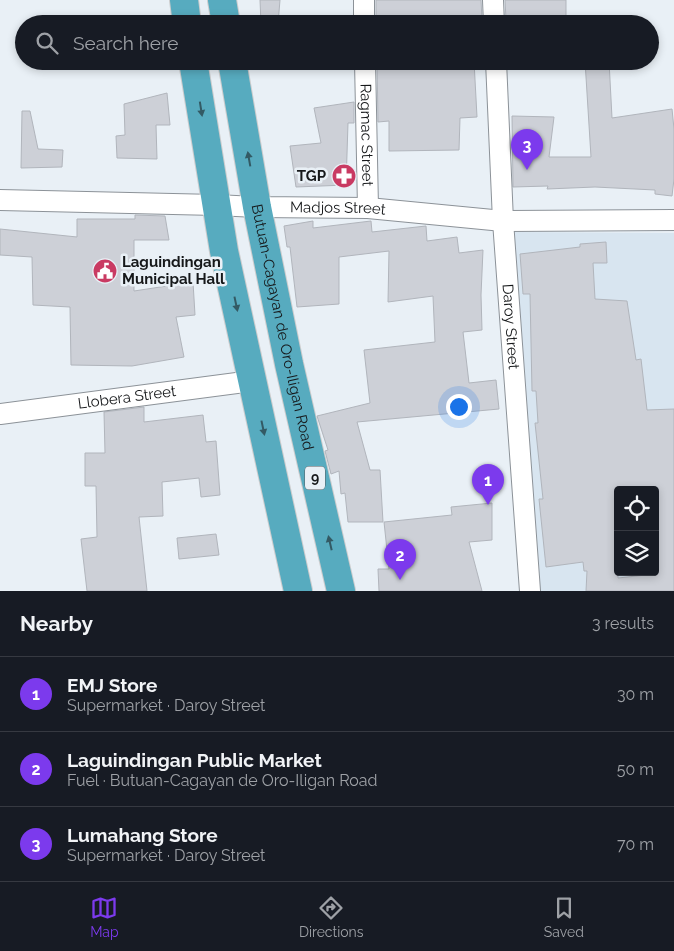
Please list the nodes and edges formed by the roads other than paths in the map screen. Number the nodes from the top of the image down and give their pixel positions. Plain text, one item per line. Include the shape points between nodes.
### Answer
1 (184, 0) edge
2 (222, 0) edge
3 (364, 0) edge
4 (493, 0) edge
5 (186, 15) edge
6 (224, 15) edge
7 (364, 15) edge
8 (494, 15) edge
9 (194, 70) edge
10 (234, 70) edge
11 (365, 70) edge
12 (496, 70) edge
13 (0, 200) edge
14 (216, 205) junction
15 (257, 207) junction
16 (368, 208) junction
17 (674, 220) edge
18 (503, 221) junction
19 (252, 381) junction
20 (0, 414) edge
21 (298, 591) edge
22 (341, 591) edge
23 (530, 591) edge

1 - 5 highway
2 - 6 highway
3 - 7 street
4 - 8 street
9 -> 14 highway
15 -> 10 highway, Butuan-Cagayan de Oro-Iligan Road / 9
11 - 16 street, Ragmac Street
12 - 18 street, Daroy Street
13 - 14 street, Madjos Street
14 - 15 street, Madjos Street
14 -> 19 highway
15 - 16 street, Madjos Street
22 -> 15 highway, Butuan-Cagayan de Oro-Iligan Road / 9
16 - 18 street, Madjos Street
17 - 18 street, Madjos Street
18 - 23 street, Daroy Street
19 - 20 street, Llobera Street
19 -> 21 highway

